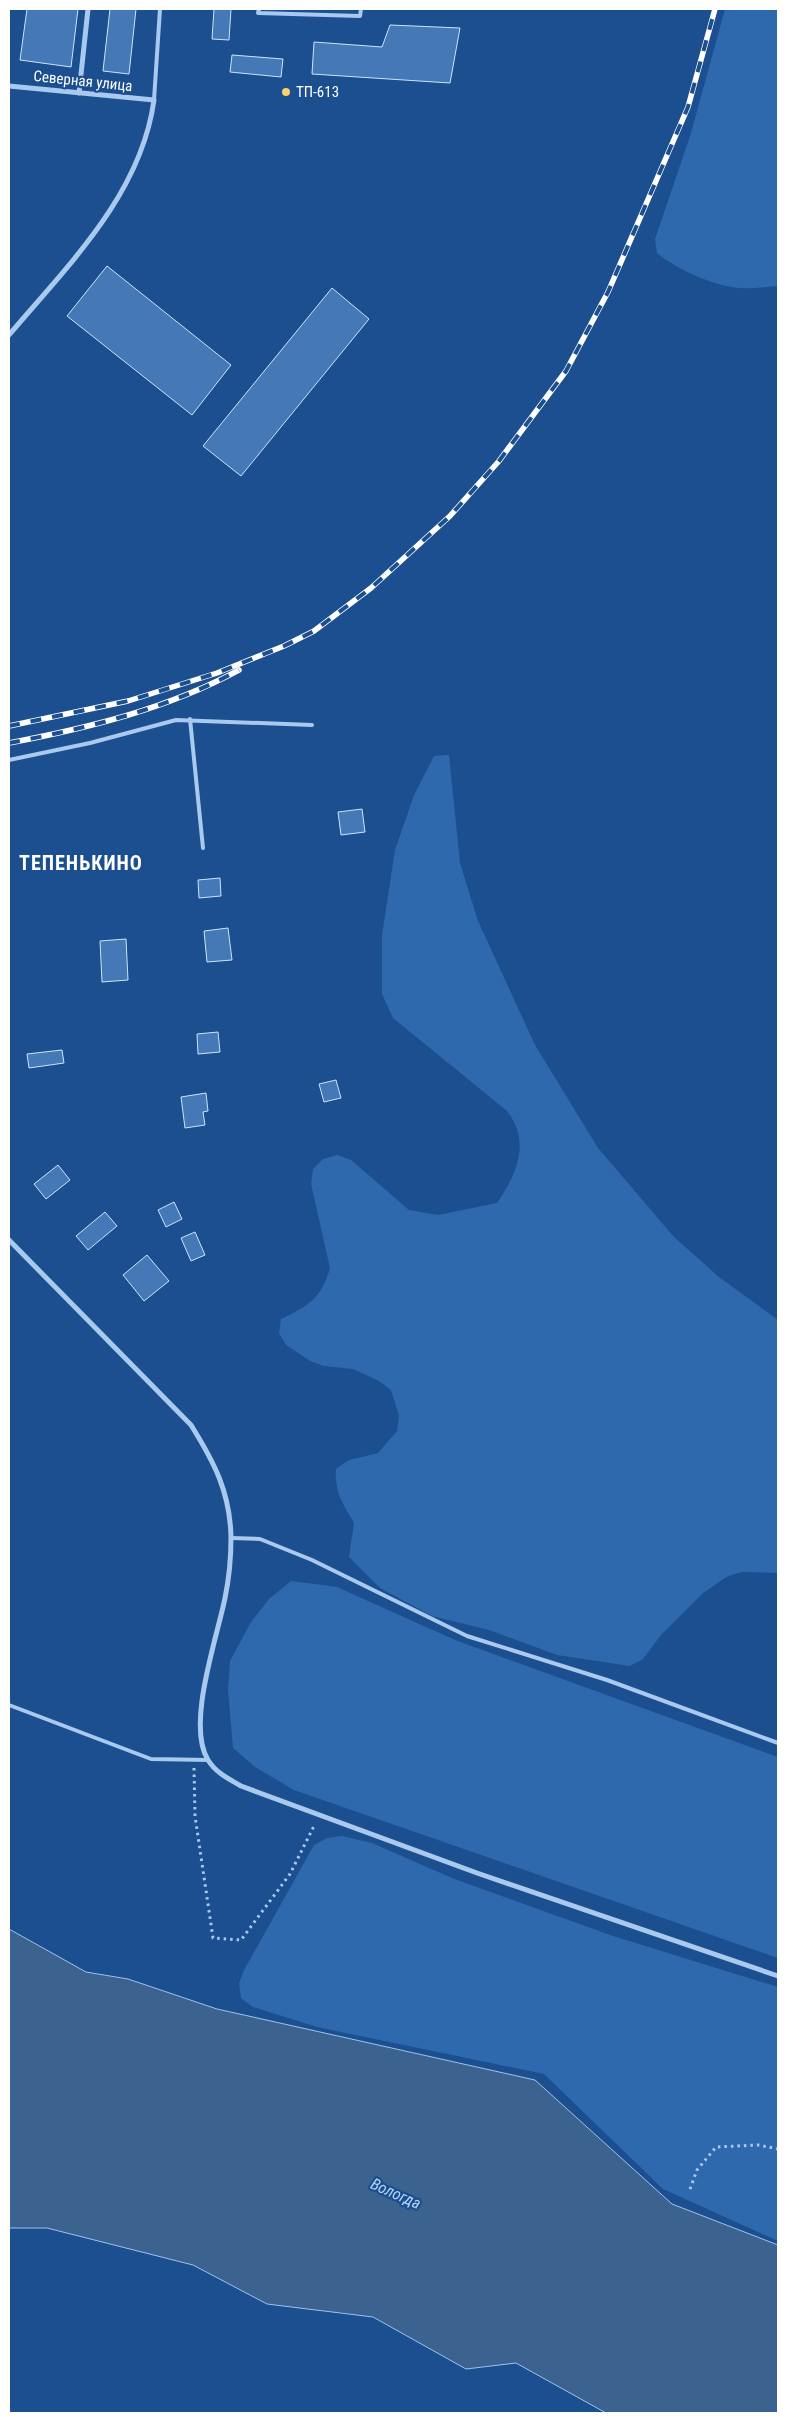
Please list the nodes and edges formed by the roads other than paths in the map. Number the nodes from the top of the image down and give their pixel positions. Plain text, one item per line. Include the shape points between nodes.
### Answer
1 (88, 9) edge
2 (160, 9) edge
3 (259, 9) edge
4 (361, 9) edge
5 (9, 86) edge
6 (79, 93) junction
7 (154, 100) junction
8 (9, 335) edge
9 (190, 719) junction
10 (312, 725) dead end
11 (9, 760) edge
12 (203, 848) dead end
13 (9, 1240) edge
14 (231, 1538) junction
15 (9, 1705) edge
16 (778, 1743) edge
17 (208, 1760) junction
18 (778, 1976) edge

1 - 6 street
2 - 7 lane
3 - 4 lane via 258,13 360,16
5 - 6 street, Северная улица
6 - 7 street, Северная улица
7 - 8 street via 150,127 129,179 98,229
9 - 10 lane
9 - 11 lane
9 - 12 lane
13 - 14 street via 191,1425 213,1461 227,1497
14 - 16 lane via 260,1539 312,1560 467,1636 607,1680
14 - 17 street via 226,1595 200,1712 200,1738
15 - 17 lane via 151,1759
17 - 18 street via 221,1774 241,1786 477,1873

